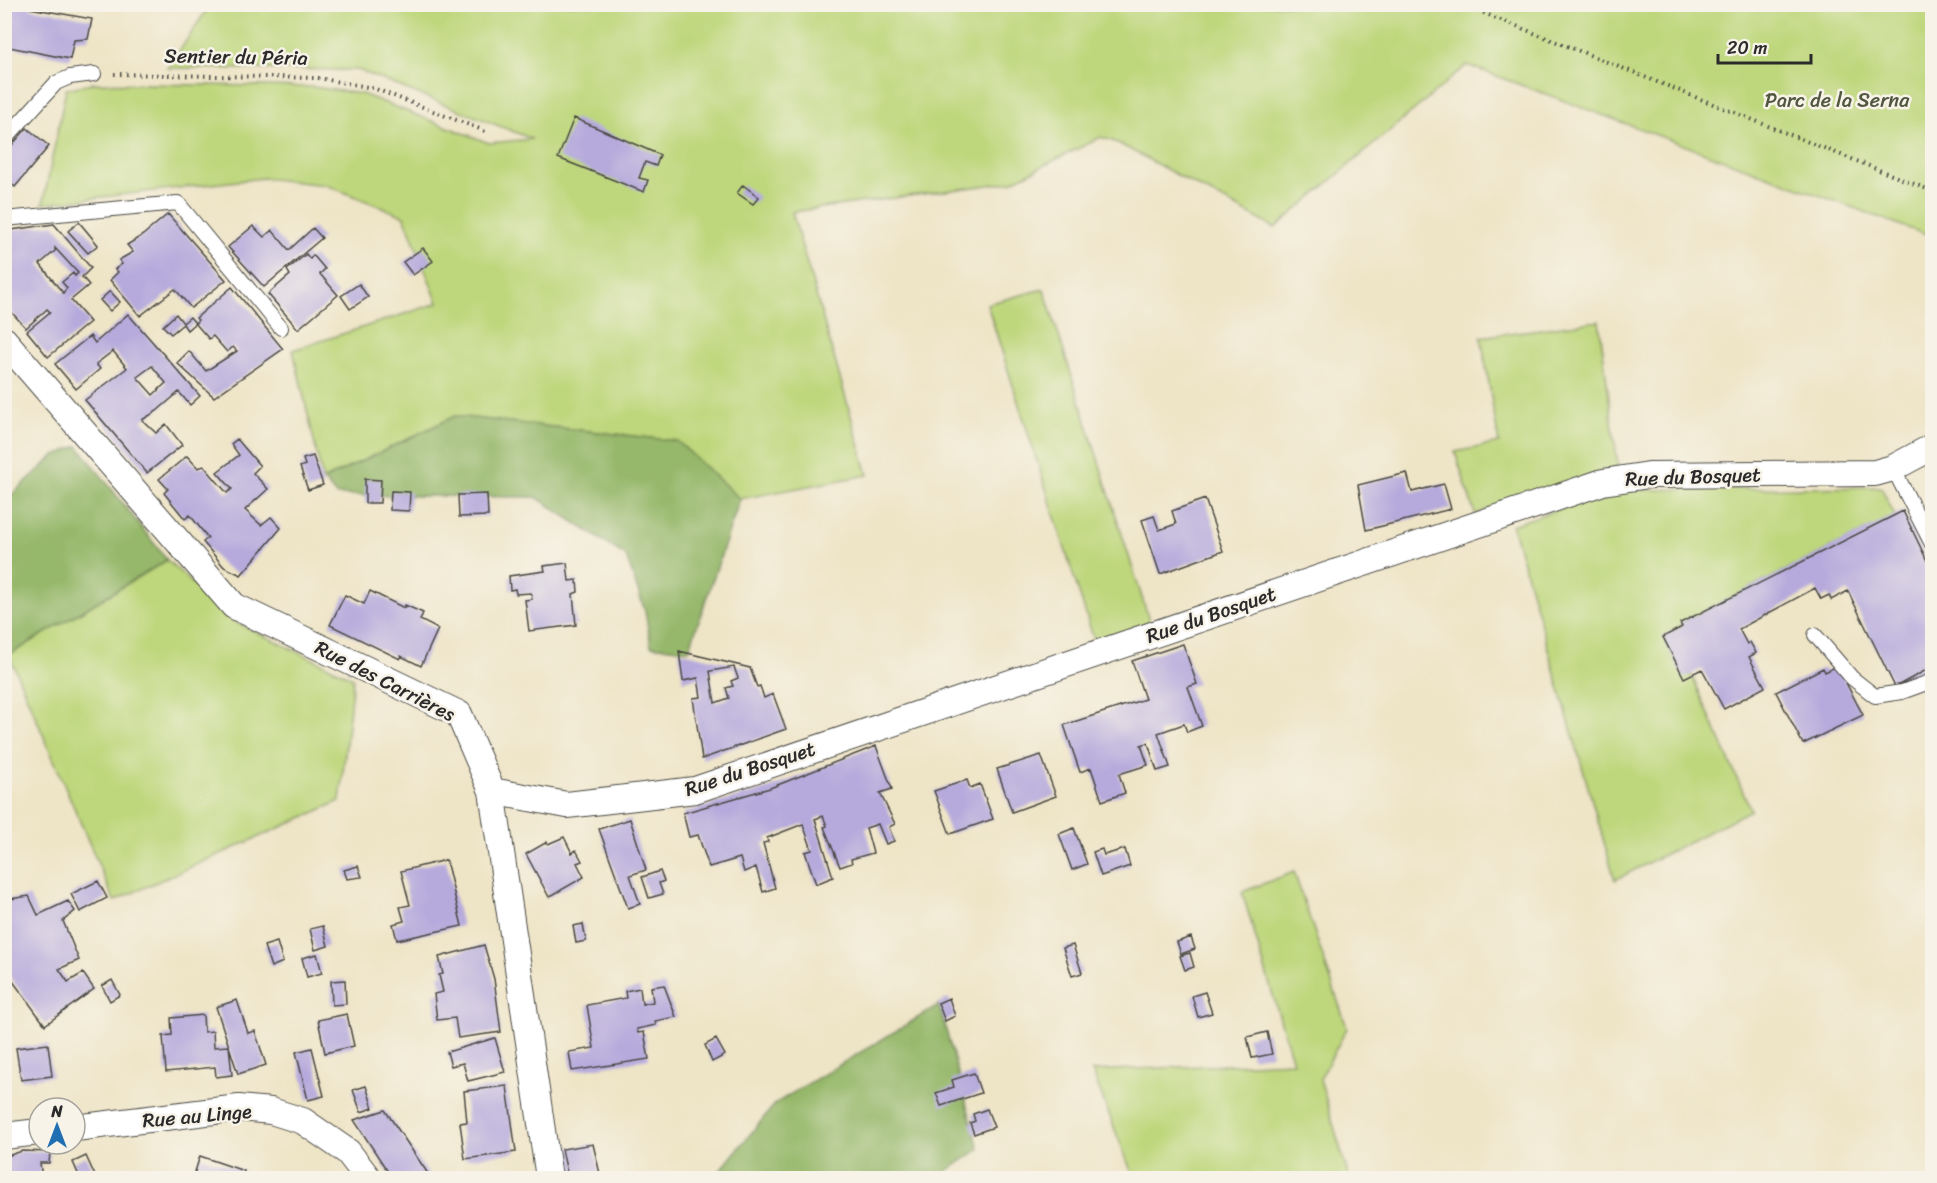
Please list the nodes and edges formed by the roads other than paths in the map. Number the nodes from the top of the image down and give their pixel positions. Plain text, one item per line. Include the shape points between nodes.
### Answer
1 (94, 74) road end
2 (4, 140) edge
3 (4, 219) edge
4 (281, 328) dead end
5 (4, 340) edge
6 (1932, 447) edge
7 (1893, 468) junction
8 (1932, 544) edge
9 (1815, 635) dead end
10 (1932, 681) edge
11 (492, 791) junction
12 (87, 1127) edge
13 (27, 1133) edge
14 (4, 1136) edge
15 (368, 1179) edge
16 (549, 1179) edge

1 - 2 lane via 56,83
3 - 4 lane via 178,203
5 - 11 street, Rue des Carrières via 234,606 459,714
6 - 7 street, Rue du Bosquet
7 - 8 lane
7 - 11 street, Rue du Bosquet via 1875,473 1649,476 1603,482 695,790 567,805
9 - 10 lane via 1852,678 1875,696 1902,692
11 - 16 street, Rue des Carrières
12 - 15 street, Rue au Linge via 239,1108 271,1111 303,1121 348,1152
13 - 14 street

